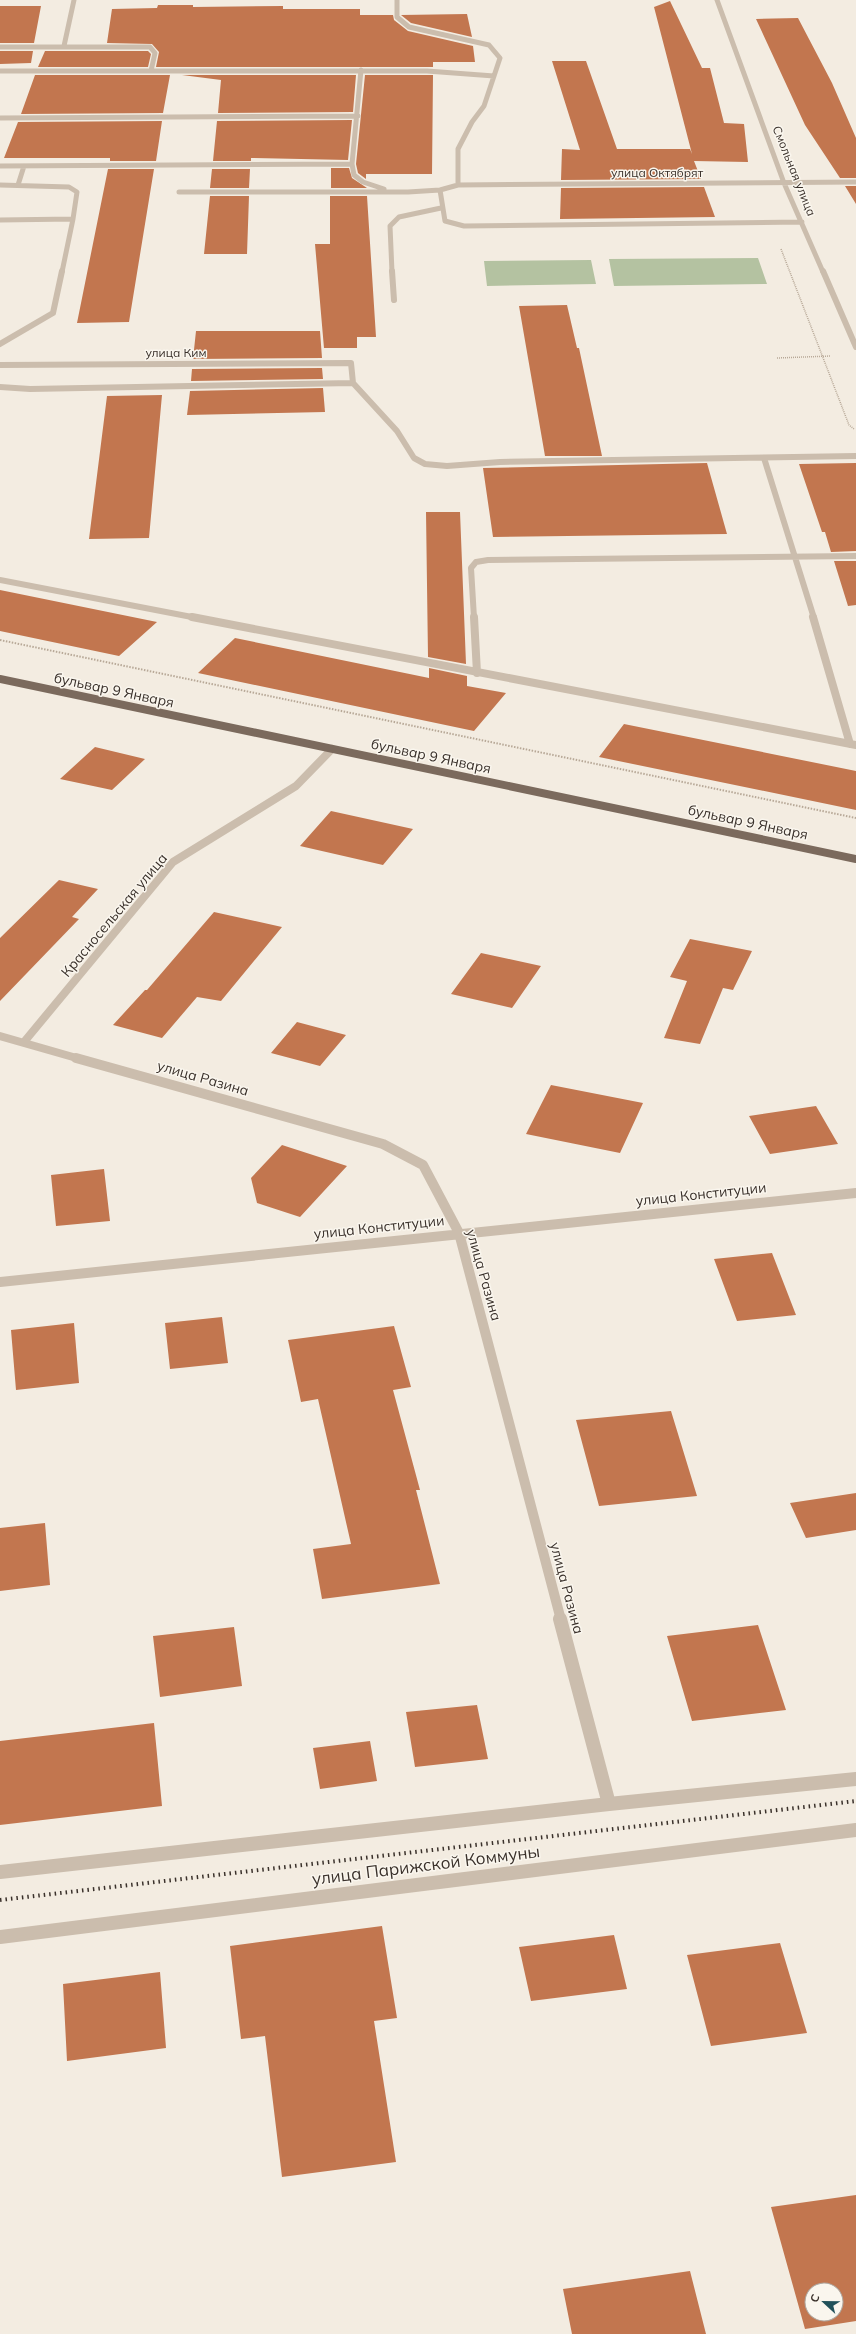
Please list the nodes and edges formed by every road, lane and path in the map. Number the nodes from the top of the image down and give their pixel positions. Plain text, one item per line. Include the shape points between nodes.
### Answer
1 (74, 0) edge
2 (397, 0) edge
3 (717, 0) edge
4 (64, 46) junction
5 (0, 47) edge
6 (361, 70) junction
7 (0, 71) edge
8 (151, 71) junction
9 (494, 76) junction
10 (358, 116) junction
11 (0, 118) edge
12 (352, 164) junction
13 (0, 166) edge
14 (24, 166) junction
15 (856, 182) edge
16 (784, 183) junction
17 (0, 185) edge
18 (18, 185) junction
19 (458, 185) junction
20 (440, 190) junction
21 (389, 191) junction
22 (179, 192) dead end
23 (441, 208) junction
24 (73, 219) junction
25 (0, 220) edge
26 (802, 222) junction
27 (780, 248) dead end
28 (394, 300) dead end
29 (0, 344) edge
30 (856, 348) edge
31 (835, 356) dead end
32 (823, 357) junction
33 (777, 358) dead end
34 (0, 366) edge
35 (353, 383) junction
36 (0, 387) edge
37 (856, 430) edge
38 (856, 456) edge
39 (764, 458) junction
40 (856, 556) edge
41 (796, 557) junction
42 (0, 580) edge
43 (0, 640) edge
44 (477, 673) junction
45 (0, 679) edge
46 (853, 745) edge
47 (332, 748) junction
48 (856, 818) edge
49 (856, 859) edge
50 (0, 1036) edge
51 (24, 1042) junction
52 (856, 1193) edge
53 (459, 1232) junction
54 (0, 1282) edge
55 (856, 1779) edge
56 (609, 1804) junction
57 (856, 1830) edge
58 (0, 1872) edge
59 (0, 1937) edge

1 - 4 street
2 - 9 street via 397,17 409,27 489,46 500,58
3 - 16 street, Смольная улица
4 - 5 street
4 - 8 street via 150,47 155,53
6 - 8 street
6 - 9 street
6 - 10 street
7 - 8 street
9 - 19 street via 484,106 458,149
10 - 11 street
10 - 12 street
12 - 14 street
12 - 21 street via 354,175 363,182
13 - 14 street
14 - 18 street
15 - 16 street, улица Октябрят
16 - 19 street, улица Октябрят
16 - 26 street, Смольная улица
17 - 18 street
18 - 24 street via 52,185 69,187 78,192
19 - 20 street, улица Октябрят
20 - 21 street, улица Октябрят
20 - 23 street
21 - 22 street, улица Октябрят
23 - 26 street via 445,221 464,226
23 - 28 street via 400,217 390,226
24 - 25 street
24 - 29 street via 53,313
26 - 30 street, Смольная улица
27 - 32 path
31 - 32 path
32 - 33 path
32 - 37 path via 849,425
34 - 35 street, улица Ким via 351,363
35 - 36 street via 30,389
35 - 39 street via 397,431 414,458 425,464 447,466 500,462
38 - 39 street
39 - 41 street
40 - 41 street
41 - 44 street via 476,562 471,568
41 - 46 street
42 - 44 street
43 - 48 path
44 - 46 street
45 - 47 main road, бульвар 9 Января
47 - 49 main road, бульвар 9 Января
47 - 51 street, Красносельская улица via 296,786 173,862
50 - 51 street, улица Разина
51 - 53 street, улица Разина via 383,1144 424,1165
52 - 53 street, улица Конституции
53 - 54 street, улица Конституции
53 - 56 street, улица Разина
55 - 56 street
56 - 58 street
57 - 59 street, улица Парижской Коммуны

